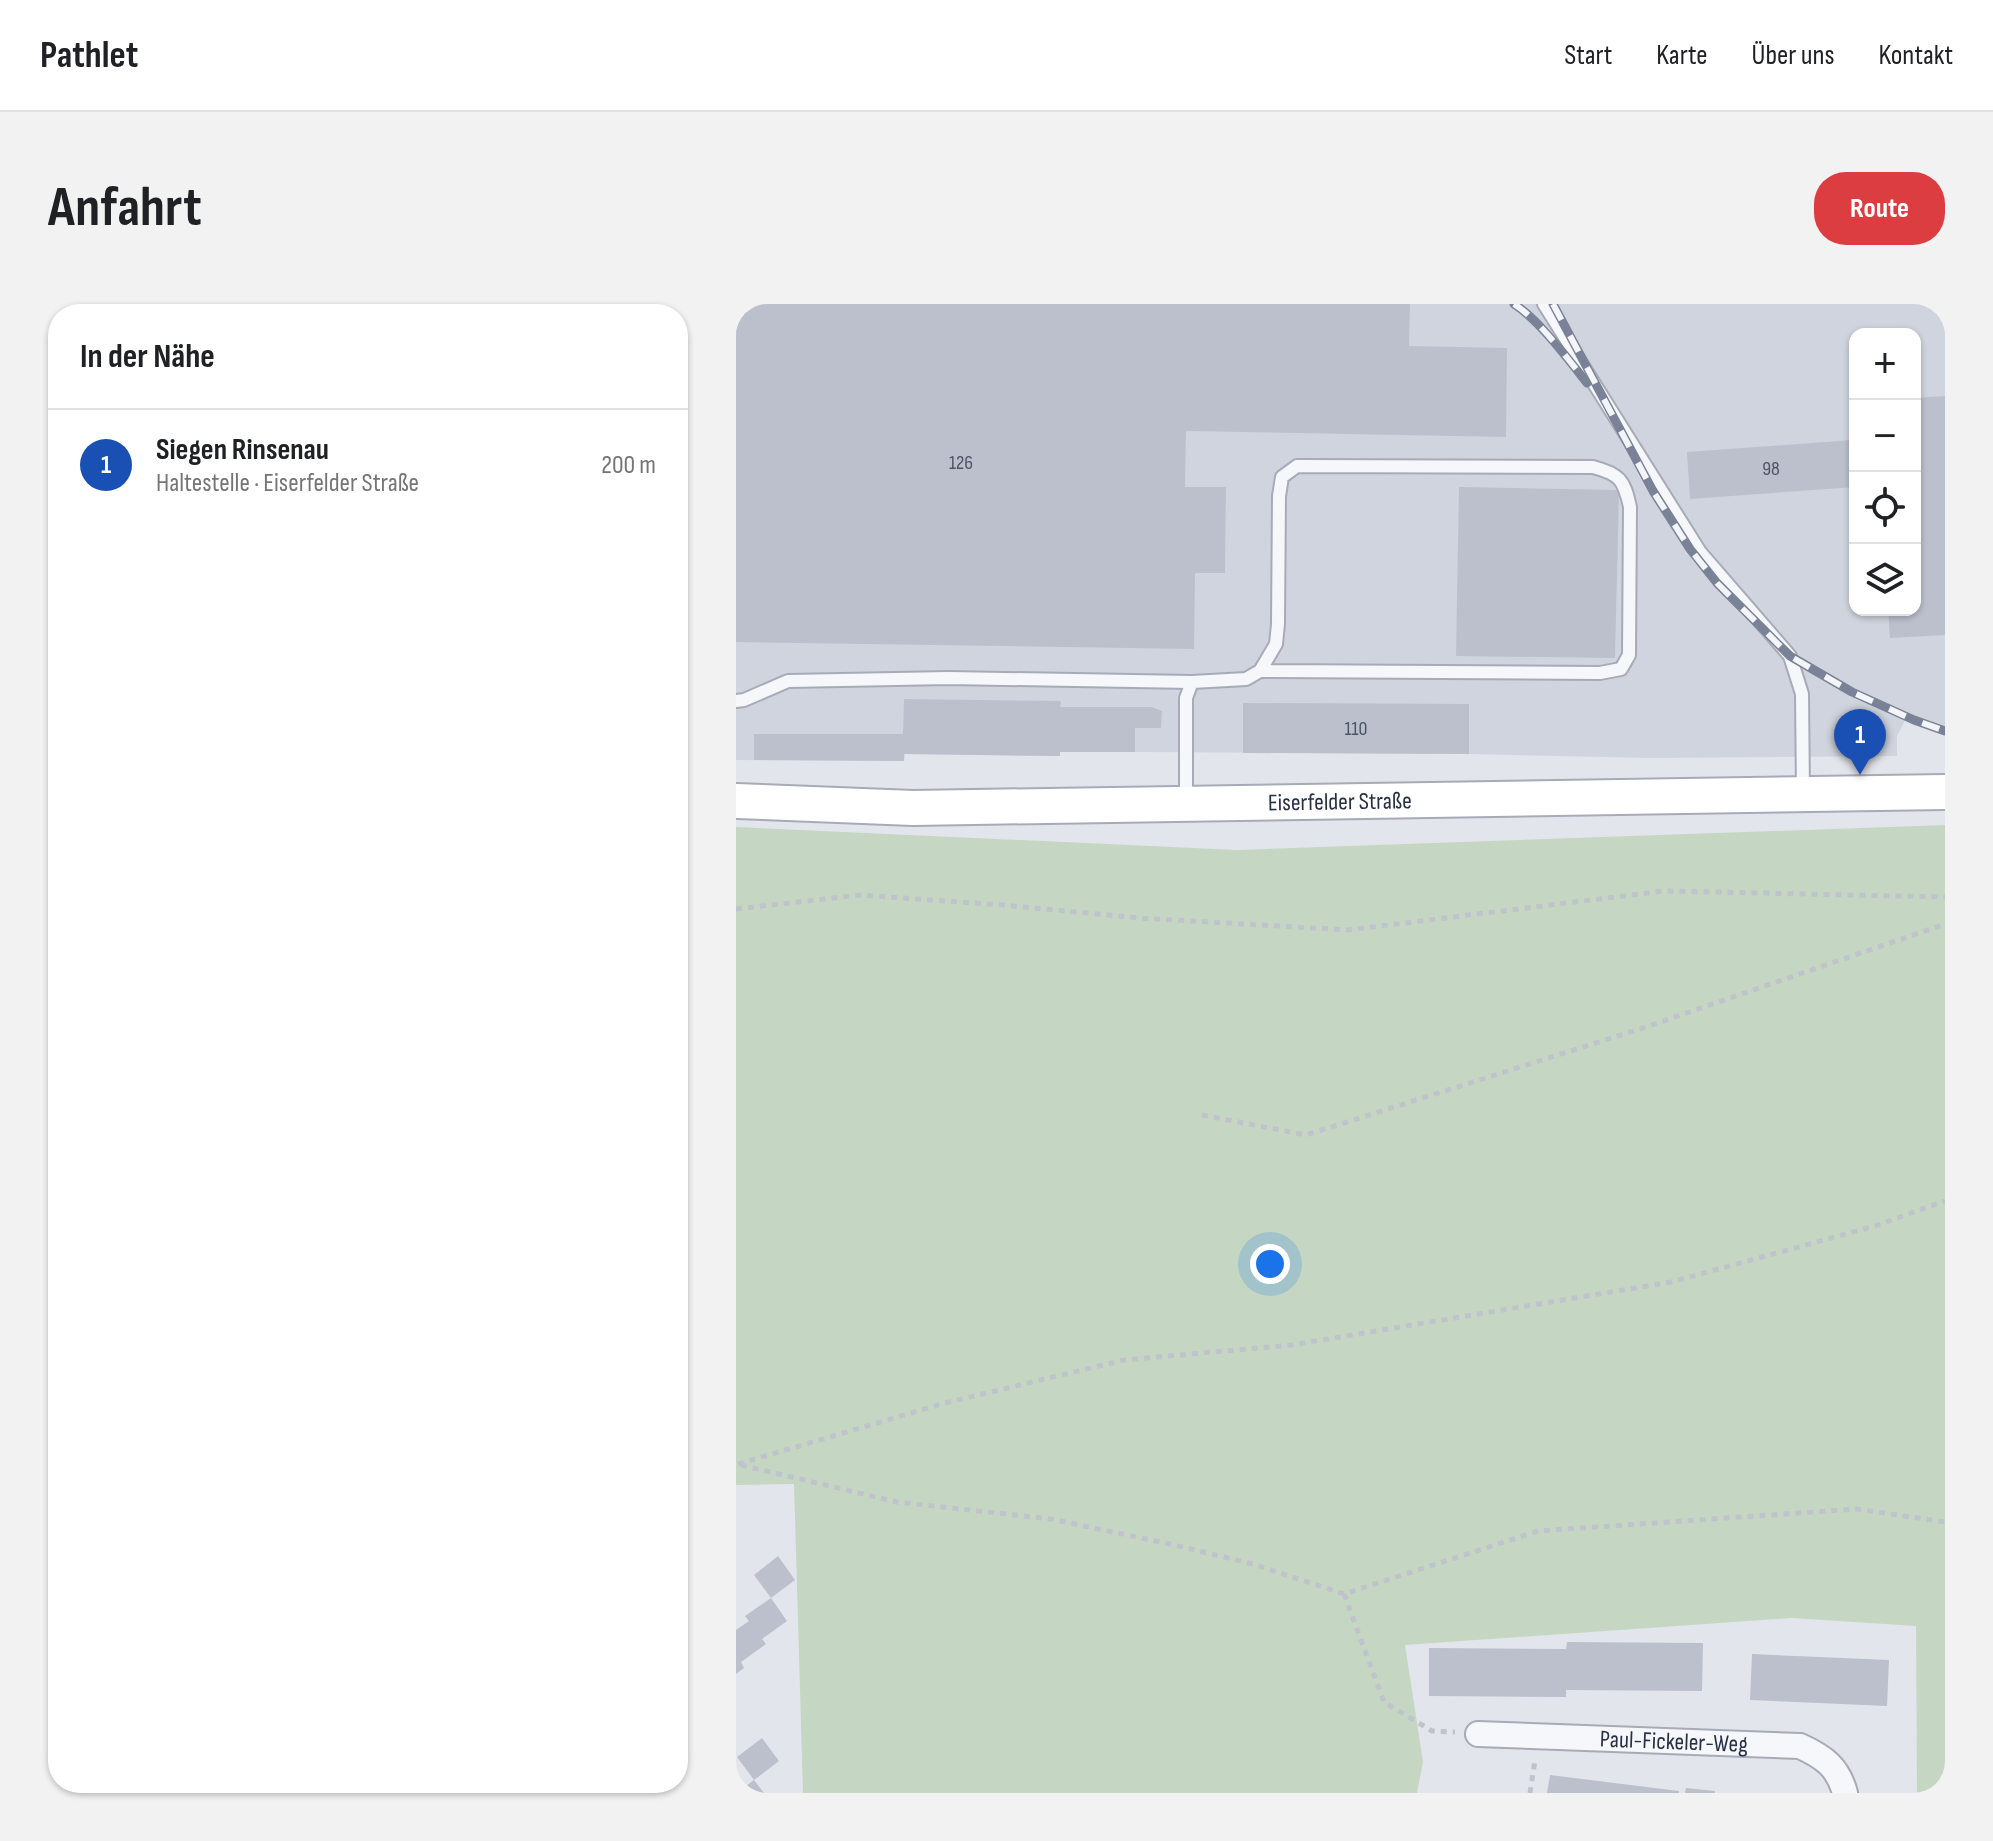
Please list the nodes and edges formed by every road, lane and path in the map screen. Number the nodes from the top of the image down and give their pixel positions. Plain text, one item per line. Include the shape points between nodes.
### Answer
1 (1544, 304) edge
2 (1260, 671) junction
3 (1192, 682) junction
4 (736, 701) edge
5 (1945, 792) edge
6 (1803, 795) junction
7 (736, 801) edge
8 (1186, 804) junction
9 (1945, 897) edge
10 (736, 909) edge
11 (1945, 924) edge
12 (1202, 1115) dead end
13 (1945, 1201) edge
14 (737, 1464) edge
15 (1945, 1522) edge
16 (1344, 1594) junction
17 (1478, 1734) joint
18 (1539, 1735) junction
19 (1530, 1793) edge
20 (1845, 1793) edge

1 - 6 lane via 1700,552 1790,656 1802,694
2 - 2 lane via 1276,644 1282,477 1297,466 1593,467 1611,472 1625,486 1630,507 1629,655 1621,669
2 - 3 lane via 1246,679
3 - 4 lane via 788,681
3 - 8 lane via 1186,698
5 - 6 main road, Eiserfelder Straße
6 - 8 main road, Eiserfelder Straße
7 - 8 main road, Eiserfelder Straße via 913,808
9 - 10 path via 1664,891 1348,930 860,895
11 - 12 path via 1643,1028 1306,1135
13 - 14 path via 1875,1226 1671,1282 1292,1345 1124,1360 945,1403
14 - 16 path via 897,1502 1051,1519 1125,1534 1253,1564
15 - 16 path via 1857,1509 1538,1531
16 - 17 path via 1384,1702 1432,1731
17 - 18 street, Paul-Fickeler-Weg
18 - 19 path
18 - 20 street, Paul-Fickeler-Weg via 1800,1746 1830,1764

